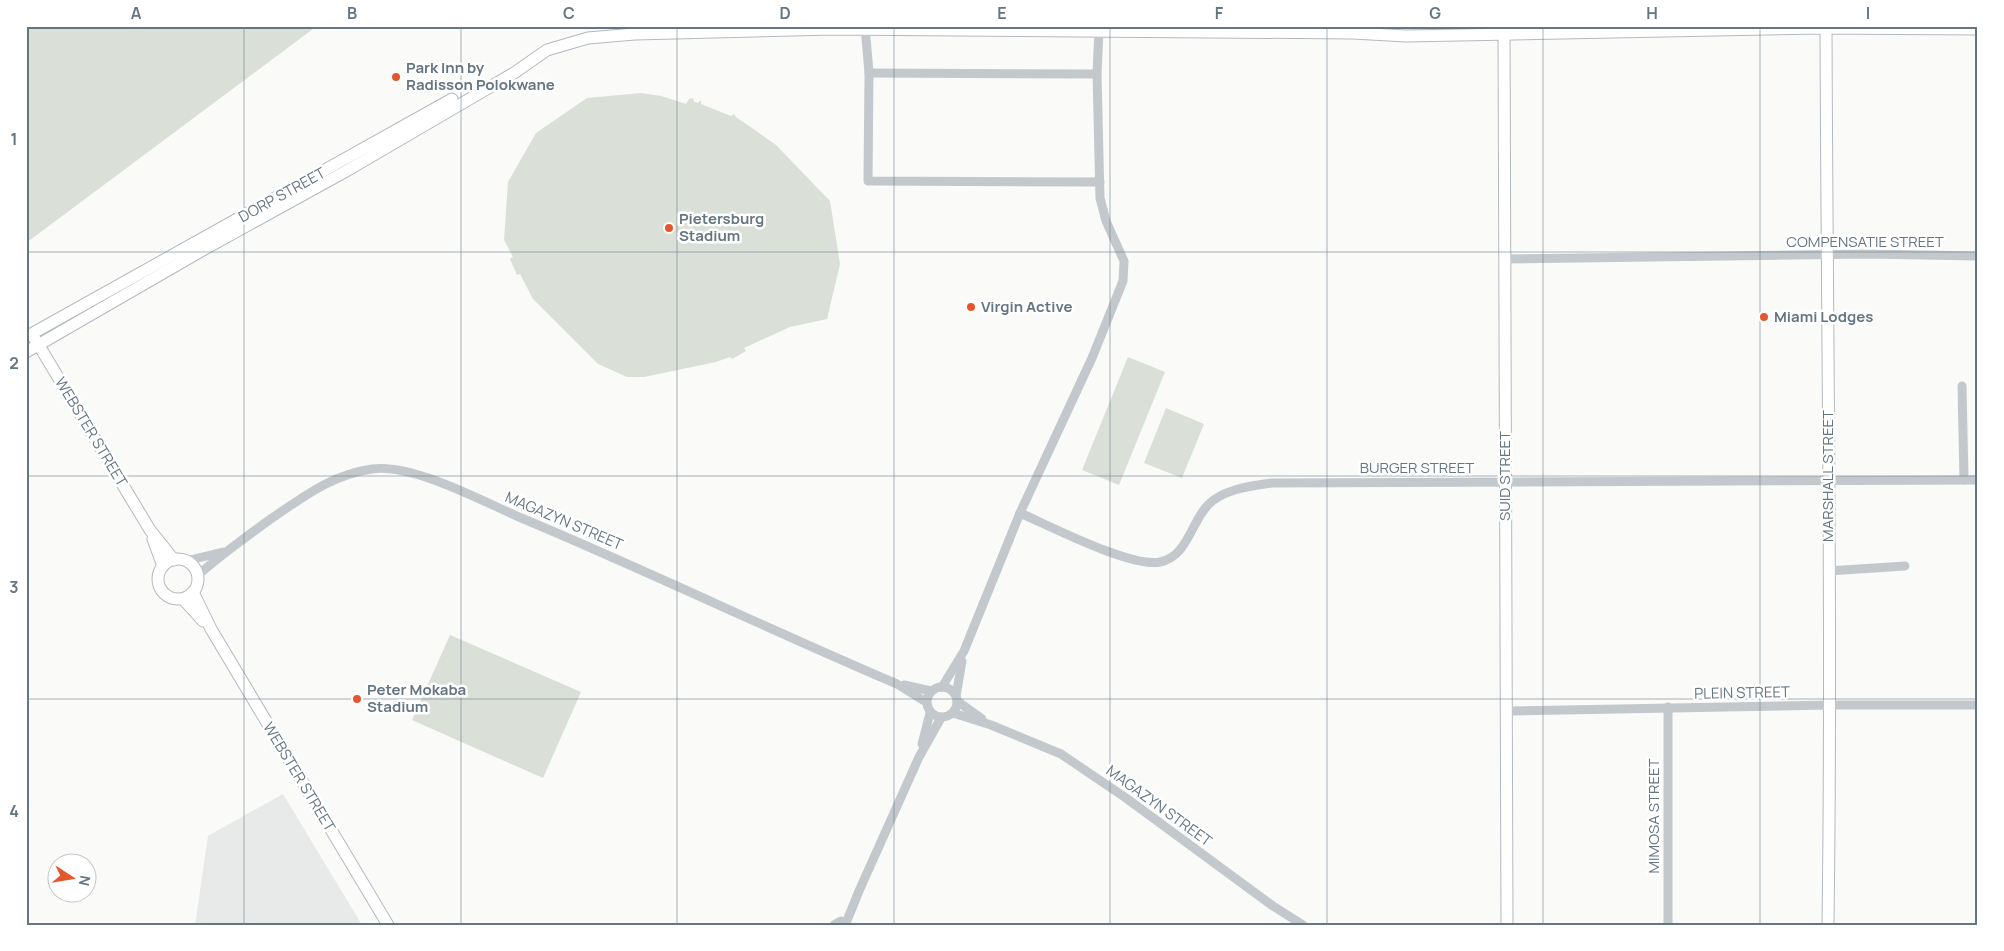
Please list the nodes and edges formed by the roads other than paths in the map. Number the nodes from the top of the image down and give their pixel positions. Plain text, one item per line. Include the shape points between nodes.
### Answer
1 (1381, 26) edge
2 (1826, 27) edge
3 (837, 28) edge
4 (865, 28) edge
5 (1978, 29) edge
6 (1099, 30) junction
7 (1504, 30) edge
8 (1353, 32) junction
9 (869, 73) junction
10 (1098, 74) junction
11 (1100, 182) junction
12 (200, 246) junction
13 (1827, 255) junction
14 (1978, 256) edge
15 (1504, 259) junction
16 (29, 335) edge
17 (39, 346) junction
18 (26, 352) edge
19 (1962, 386) dead end
20 (1964, 480) junction
21 (1978, 480) edge
22 (1828, 481) junction
23 (1506, 482) junction
24 (1020, 513) junction
25 (150, 530) junction
26 (225, 552) junction
27 (174, 560) junction
28 (186, 561) junction
29 (164, 566) junction
30 (1906, 566) dead end
31 (1828, 571) junction
32 (198, 575) junction
33 (193, 592) junction
34 (183, 598) junction
35 (211, 630) junction
36 (964, 651) junction
37 (897, 684) junction
38 (942, 687) junction
39 (931, 691) junction
40 (957, 699) junction
41 (926, 702) junction
42 (1831, 705) junction
43 (1978, 705) edge
44 (1668, 708) junction
45 (1506, 711) junction
46 (930, 713) junction
47 (953, 713) junction
48 (941, 718) junction
49 (991, 725) junction
50 (919, 757) junction
51 (842, 923) edge
52 (388, 925) edge
53 (1303, 925) edge
54 (1506, 925) edge
55 (1668, 925) edge
56 (1828, 925) edge

1 - 8 street, DORP STREET
2 - 5 street, DORP STREET
2 - 7 street, DORP STREET
2 - 13 street, MARSHALL STREET
3 - 4 street, DORP STREET
3 - 12 street, DORP STREET via 616,35 588,38 548,50 348,170
4 - 6 street, DORP STREET
4 - 9 street
6 - 8 street, DORP STREET
6 - 10 street
7 - 8 street, DORP STREET via 1406,36
7 - 15 street, SUID STREET
9 - 10 street
9 - 11 street via 868,182
10 - 11 street
11 - 24 street via 1102,208 1124,261 1123,281 1092,358
12 - 16 street, DORP STREET
12 - 17 street, DORP STREET
13 - 14 street, COMPENSATIE STREET
13 - 15 street, COMPENSATIE STREET
13 - 22 street, MARSHALL STREET
15 - 23 street, SUID STREET
16 - 17 street, WEBSTER STREET
17 - 18 street, DORP STREET
17 - 25 street, WEBSTER STREET
19 - 20 street
20 - 21 street, BURGER STREET
20 - 22 street, BURGER STREET
22 - 23 street, BURGER STREET
22 - 31 street, MARSHALL STREET
23 - 24 street, BURGER STREET via 1272,483 1252,486 1221,495 1207,505 1181,548 1160,562 1121,557
23 - 45 street, SUID STREET
24 - 36 street
25 - 27 street, WEBSTER STREET
25 - 29 street, WEBSTER STREET
26 - 28 street, MAGAZYN STREET
26 - 32 street, MAGAZYN STREET
26 - 37 street, MAGAZYN STREET via 325,483 374,469 405,472 441,483 618,558
27 - 28 street
27 - 29 street
28 - 32 street via 192,564
29 - 34 street via 159,577 161,590 171,598
30 - 31 street
31 - 42 street, MARSHALL STREET
32 - 33 street
33 - 34 street
33 - 35 street, WEBSTER STREET
34 - 35 street, WEBSTER STREET
35 - 52 street, WEBSTER STREET
36 - 38 street
36 - 40 street
37 - 39 street, MAGAZYN STREET
37 - 41 street, MAGAZYN STREET
38 - 39 street
38 - 40 street via 948,688
39 - 41 street
40 - 47 street
40 - 49 street, MAGAZYN STREET
41 - 46 street
42 - 43 street, PLEIN STREET
42 - 44 street, PLEIN STREET
42 - 56 street, MARSHALL STREET
44 - 45 street, PLEIN STREET
44 - 55 street, MIMOSA STREET
45 - 54 street, SUID STREET
46 - 48 street
46 - 50 street
47 - 48 street
47 - 49 street, MAGAZYN STREET
48 - 50 street
49 - 53 street, MAGAZYN STREET via 1061,754 1083,768
50 - 51 street

